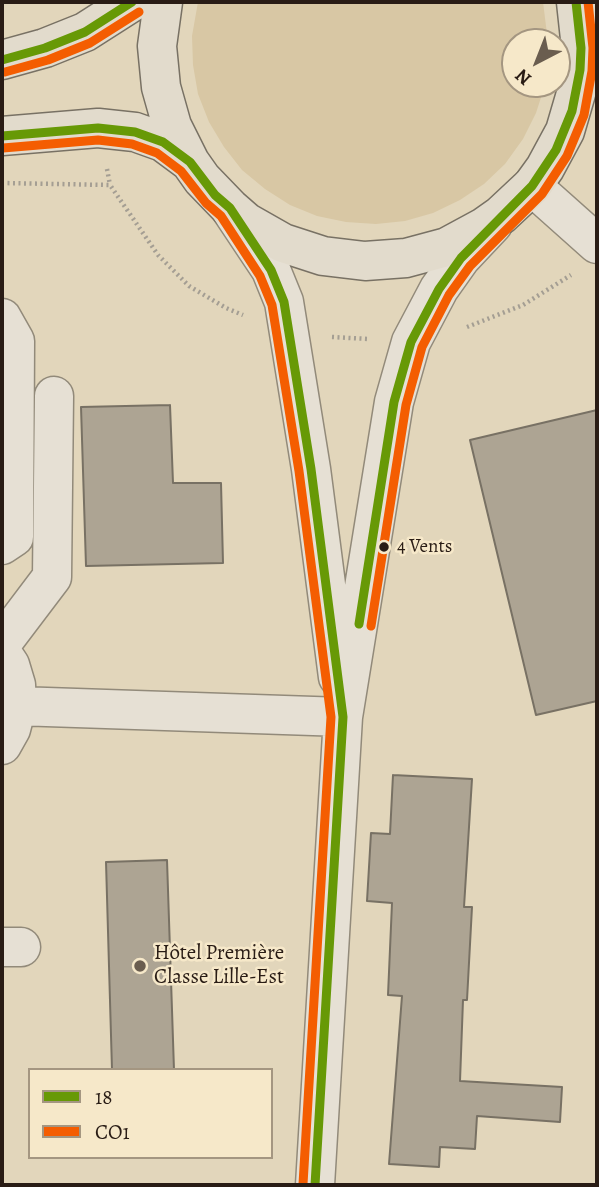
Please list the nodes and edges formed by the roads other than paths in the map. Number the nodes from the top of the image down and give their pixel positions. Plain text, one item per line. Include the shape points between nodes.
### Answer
1 (132, 2) edge
2 (163, 2) edge
3 (576, 2) edge
4 (2, 60) edge
5 (597, 118) edge
6 (2, 136) edge
7 (190, 162) junction
8 (538, 177) junction
9 (230, 208) junction
10 (501, 215) junction
11 (597, 244) edge
12 (2, 318) edge
13 (54, 396) dead end
14 (2, 545) edge
15 (2, 643) edge
16 (2, 653) edge
17 (17, 706) junction
18 (343, 717) junction
19 (2, 745) edge
20 (315, 1185) edge

1 - 4 main road via 85,32
2 - 7 main road via 157,46 161,87 172,126
3 - 8 main road via 581,48 577,90 565,131
5 - 8 main road
6 - 7 main road via 98,128 135,132 163,142
7 - 9 main road
8 - 10 main road
8 - 11 street
9 - 10 main road via 283,243 323,256 365,261 406,258 447,247
9 - 18 street via 271,270 284,302
10 - 18 street via 439,289 411,342 394,402
12 - 14 street via 15,341 15,367 14,537
13 - 15 street via 52,577
16 - 17 street via 16,685
17 - 18 street
17 - 19 street
18 - 20 street

